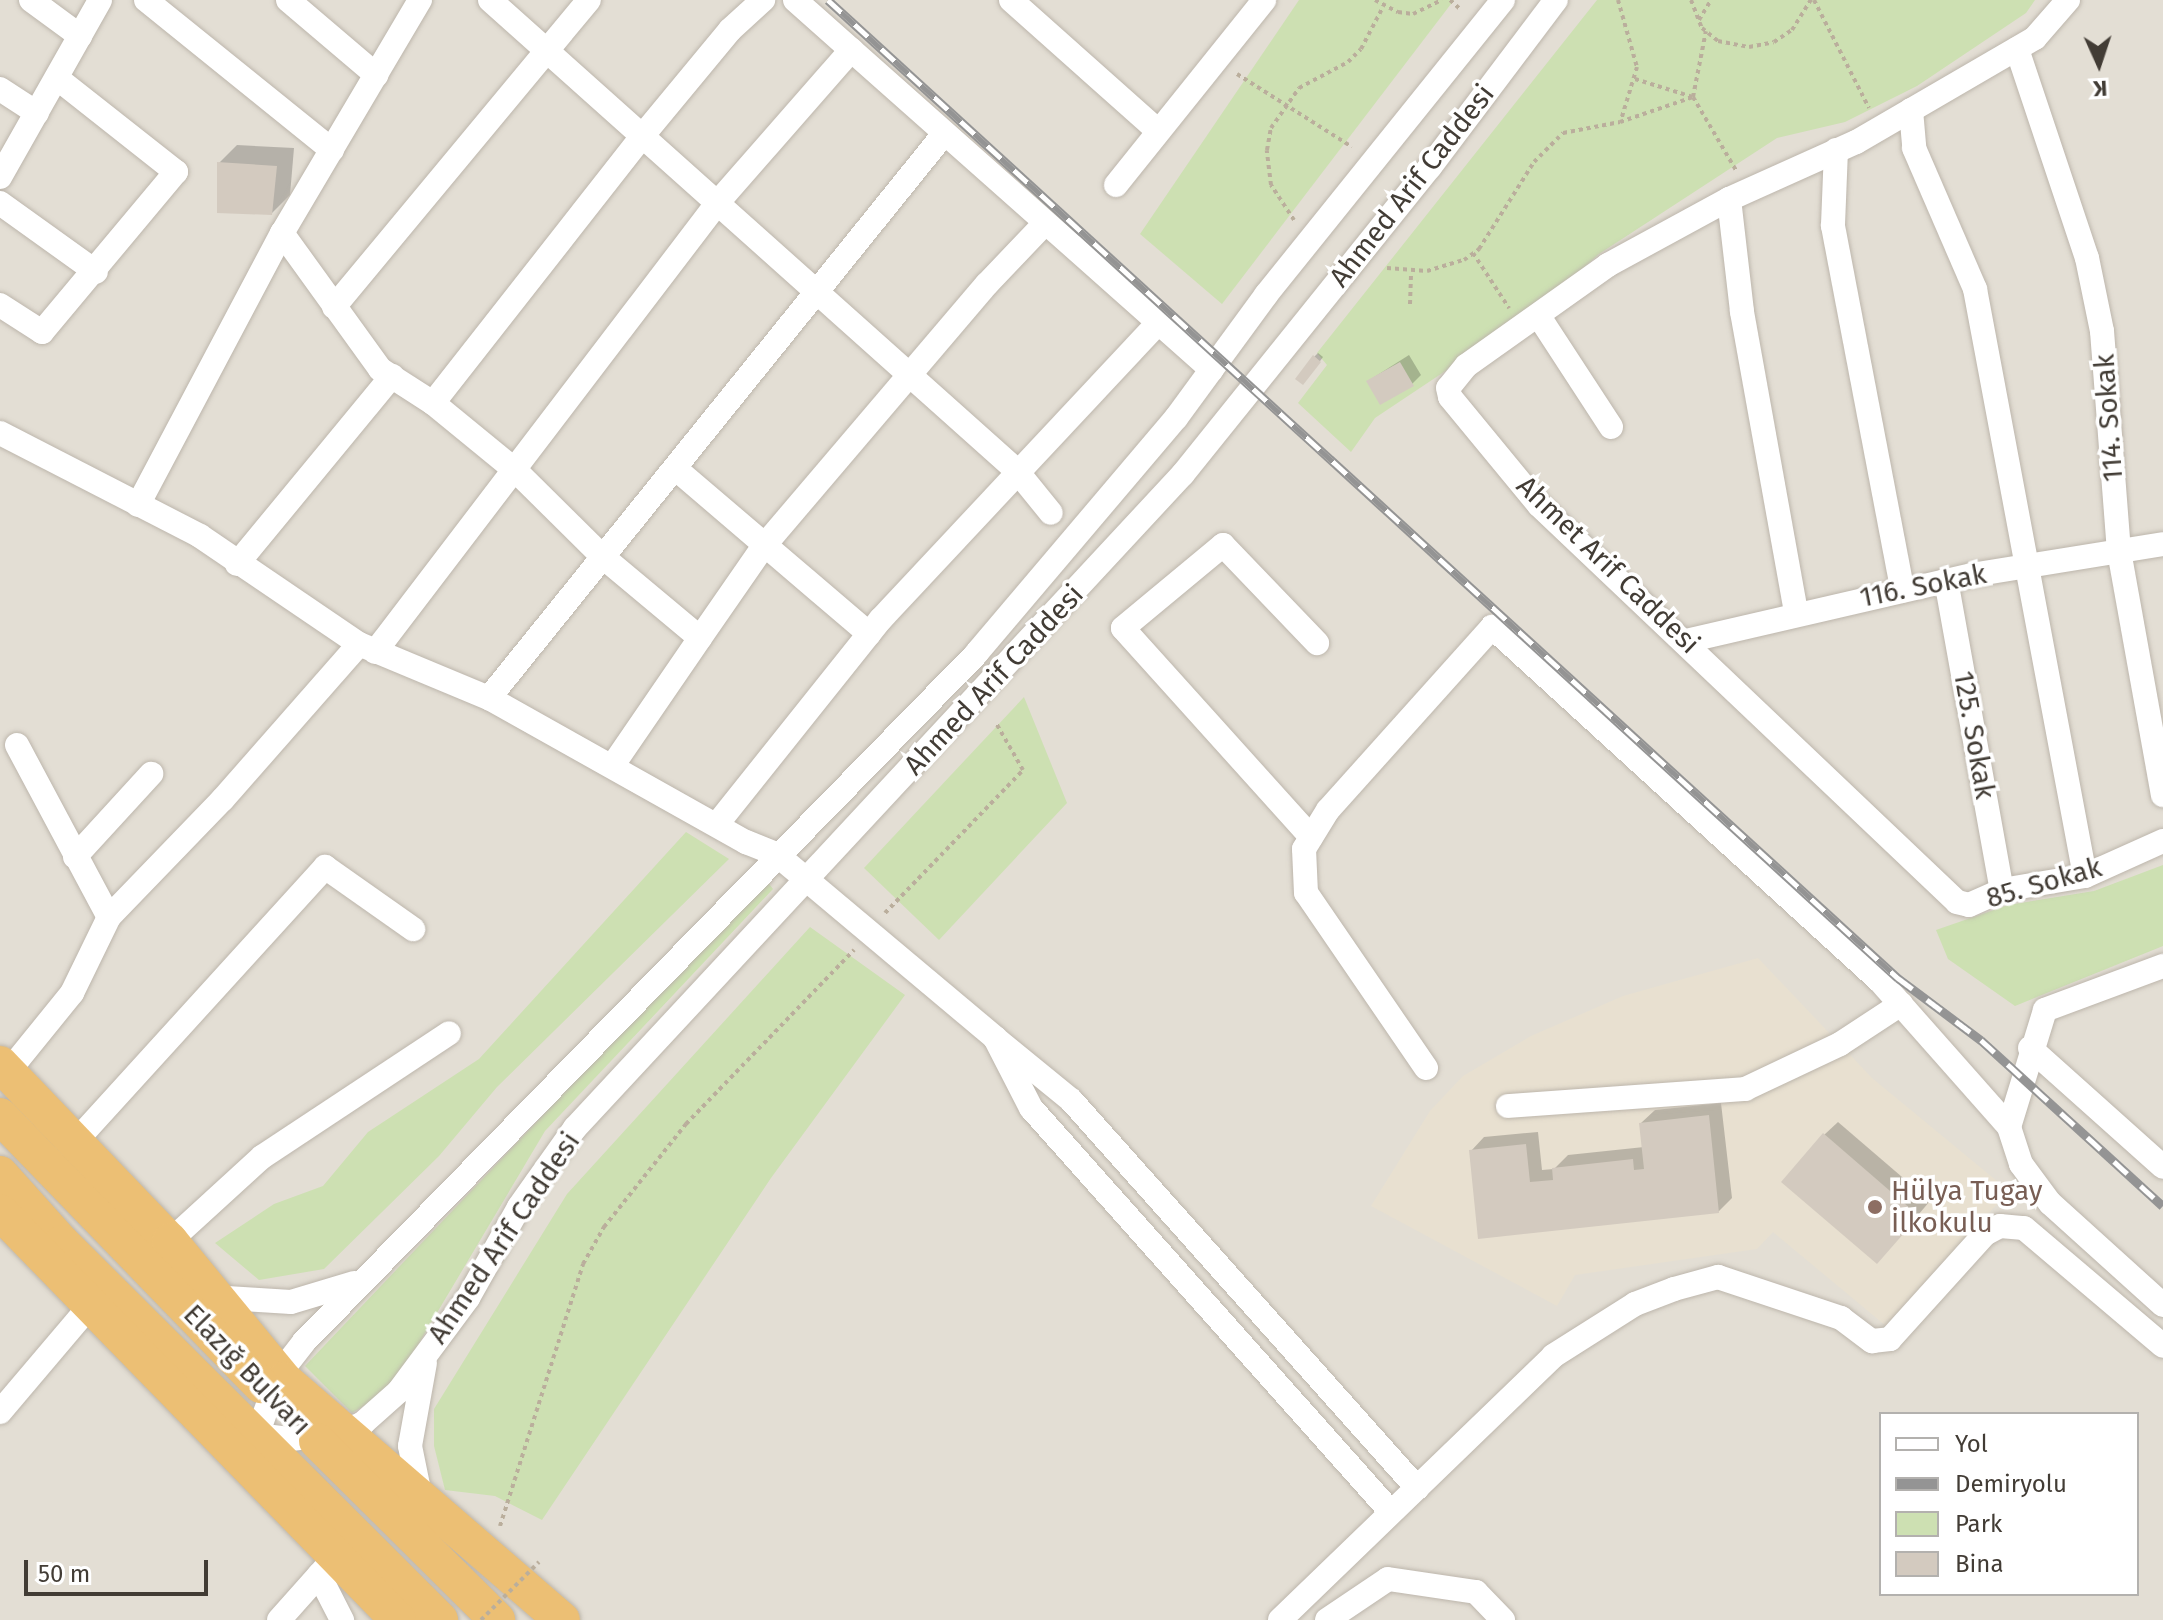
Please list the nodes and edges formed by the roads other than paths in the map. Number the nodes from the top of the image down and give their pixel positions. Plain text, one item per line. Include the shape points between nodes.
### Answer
1 (31, 0) edge
2 (100, 0) edge
3 (146, 0) edge
4 (288, 0) edge
5 (420, 0) edge
6 (490, 0) edge
7 (589, 0) edge
8 (763, 0) edge
9 (795, 0) edge
10 (1011, 0) edge
11 (1264, 0) edge
12 (1503, 0) edge
13 (1556, 0) edge
14 (2068, 0) edge
15 (80, 36) junction
16 (2017, 49) junction
17 (547, 50) junction
18 (851, 50) junction
19 (376, 75) junction
20 (57, 78) junction
21 (0, 89) edge
22 (1911, 110) junction
23 (37, 113) junction
24 (1156, 129) junction
25 (644, 134) junction
26 (944, 134) junction
27 (332, 150) junction
28 (1836, 150) junction
29 (0, 177) edge
30 (1116, 185) dead end
31 (1738, 195) junction
32 (719, 201) junction
33 (0, 203) edge
34 (1045, 223) junction
35 (282, 233) junction
36 (96, 272) junction
37 (819, 293) junction
38 (0, 305) edge
39 (334, 307) junction
40 (1157, 324) junction
41 (1532, 324) junction
42 (1212, 370) junction
43 (392, 376) junction
44 (910, 377) junction
45 (433, 403) junction
46 (1611, 427) dead end
47 (0, 433) edge
48 (676, 469) junction
49 (1016, 470) junction
50 (516, 471) junction
51 (138, 505) junction
52 (1051, 513) dead end
53 (2163, 544) edge
54 (763, 547) junction
55 (2119, 551) junction
56 (603, 557) junction
57 (237, 564) junction
58 (2029, 566) junction
59 (1946, 580) junction
60 (1902, 589) junction
61 (1796, 613) junction
62 (869, 634) junction
63 (700, 638) junction
64 (1686, 641) junction
65 (1317, 643) dead end
66 (367, 648) junction
67 (489, 698) junction
68 (17, 745) dead end
69 (613, 765) junction
70 (151, 774) dead end
71 (2163, 795) edge
72 (718, 823) junction
73 (1311, 837) junction
74 (2163, 841) edge
75 (776, 854) junction
76 (75, 857) junction
77 (2085, 876) junction
78 (810, 881) junction
79 (2002, 890) junction
80 (1969, 905) joint
81 (109, 917) junction
82 (413, 929) dead end
83 (2161, 971) edge
84 (1901, 1004) junction
85 (449, 1033) dead end
86 (995, 1038) junction
87 (2030, 1048) junction
88 (4, 1068) edge
89 (1426, 1068) dead end
90 (1508, 1106) dead end
91 (0, 1116) edge
92 (2009, 1127) junction
93 (75, 1142) junction
94 (2163, 1167) edge
95 (0, 1174) edge
96 (0, 1212) edge
97 (170, 1241) junction
98 (360, 1281) junction
99 (175, 1296) junction
100 (216, 1297) junction
101 (2163, 1305) edge
102 (90, 1306) junction
103 (2163, 1346) edge
104 (428, 1353) junction
105 (276, 1386) junction
106 (0, 1412) edge
107 (257, 1435) junction
108 (326, 1435) junction
109 (1417, 1488) junction
110 (421, 1500) junction
111 (1391, 1512) junction
112 (327, 1566) junction
113 (279, 1620) edge
114 (342, 1620) edge
115 (398, 1620) edge
116 (440, 1620) edge
117 (497, 1620) edge
118 (562, 1620) edge
119 (1280, 1620) edge
120 (1327, 1620) edge
121 (1503, 1620) edge

1 - 15 street
2 - 15 street
3 - 27 street
4 - 19 street
5 - 19 street
6 - 17 street
7 - 17 street
8 - 25 street via 730,30
9 - 18 street
10 - 24 street
11 - 24 street
12 - 42 street, Ahmed Arif Caddesi
13 - 78 street, Ahmed Arif Caddesi via 1430,167 1183,474
14 - 16 street, Ahmet Arif Caddesi via 2035,38
15 - 20 street
16 - 22 street, Ahmet Arif Caddesi
16 - 55 street, 114. Sokak via 2087,258 2096,301
17 - 25 street
17 - 39 street
18 - 26 street
18 - 32 street
19 - 27 street
20 - 23 street
20 - 36 street via 176,172
21 - 23 street
22 - 28 street, Ahmet Arif Caddesi
22 - 58 street via 1914,148 1975,289
23 - 29 street
24 - 30 street
25 - 32 street
25 - 45 street
26 - 34 street
26 - 37 street
27 - 35 street
28 - 31 street, Ahmet Arif Caddesi
28 - 60 street via 1833,226
31 - 41 street, Ahmet Arif Caddesi via 1608,265
31 - 61 street via 1742,312
32 - 37 street
32 - 50 street
33 - 36 street
34 - 40 street
34 - 44 street
35 - 39 street
35 - 51 street
36 - 38 street via 42,332
37 - 44 street
37 - 48 street
39 - 43 street
40 - 42 street
40 - 49 street
41 - 46 street
41 - 64 street, Ahmet Arif Caddesi via 1466,366 1452,380 1450,397 1539,505
42 - 75 street, Ahmed Arif Caddesi via 977,653
43 - 45 street
43 - 57 street
44 - 49 street
44 - 54 street
45 - 50 street
47 - 51 street
48 - 54 street
48 - 56 street
49 - 52 street
49 - 62 street
50 - 56 street
50 - 66 street
51 - 57 street via 200,536
53 - 55 street, 116. Sokak
54 - 62 street
54 - 63 street
55 - 58 street, 116. Sokak
55 - 71 street, 114. Sokak
56 - 63 street
56 - 67 street
57 - 66 street
58 - 59 street, 116. Sokak
58 - 77 street
59 - 60 street, 116. Sokak
59 - 79 street, 125. Sokak
60 - 61 street, 116. Sokak
61 - 64 street, 116. Sokak
62 - 72 street
63 - 69 street
64 - 80 street, Ahmet Arif Caddesi via 1957,902
65 - 73 street via 1223,545 1123,628
66 - 67 street
66 - 81 street
67 - 69 street
68 - 76 street
69 - 72 street
70 - 76 street
72 - 75 street
73 - 84 street via 1328,810 1492,627
73 - 89 street via 1304,849 1306,893
74 - 77 street, 85. Sokak
75 - 78 street
75 - 98 street, Ahmed Arif Caddesi via 397,1250
76 - 81 street
77 - 79 street, 85. Sokak
78 - 86 street
78 - 104 street, Ahmed Arif Caddesi via 575,1128
79 - 80 street, 85. Sokak
81 - 88 street via 72,993
82 - 93 street via 325,867
83 - 87 street via 2045,1010
84 - 90 street via 1827,1050 1745,1089
84 - 92 street
85 - 97 street via 262,1157
86 - 109 street via 1071,1100
86 - 111 street via 1031,1108
87 - 92 street
87 - 94 street
88 - 93 highway
91 - 99 highway, Elazığ Bulvarı
92 - 101 street via 2021,1164 2050,1203
93 - 97 highway
95 - 107 highway, Elazığ Bulvarı via 62,1243
96 - 102 highway
97 - 100 highway
98 - 100 street, Ahmed Arif Caddesi via 291,1302
98 - 105 street, Ahmed Arif Caddesi
99 - 100 street, Ahmed Arif Caddesi
99 - 105 highway, Elazığ Bulvarı
100 - 105 highway
102 - 106 street
102 - 112 highway
103 - 109 street via 2024,1228 2000,1226 1985,1234 1890,1339 1872,1341 1841,1318 1718,1277 1635,1304 1553,1356
104 - 108 street, Ahmed Arif Caddesi via 399,1391 363,1423
104 - 110 street, Ahmed Arif Caddesi via 410,1446
105 - 107 street, Ahmed Arif Caddesi
105 - 108 highway, Elazığ Bulvarı
107 - 108 street
107 - 116 highway, Elazığ Bulvarı
108 - 110 highway
108 - 117 highway, Elazığ Bulvarı
109 - 111 street
110 - 118 highway
111 - 119 street
112 - 113 street
112 - 114 street
112 - 115 highway
120 - 121 street via 1388,1579 1476,1592

